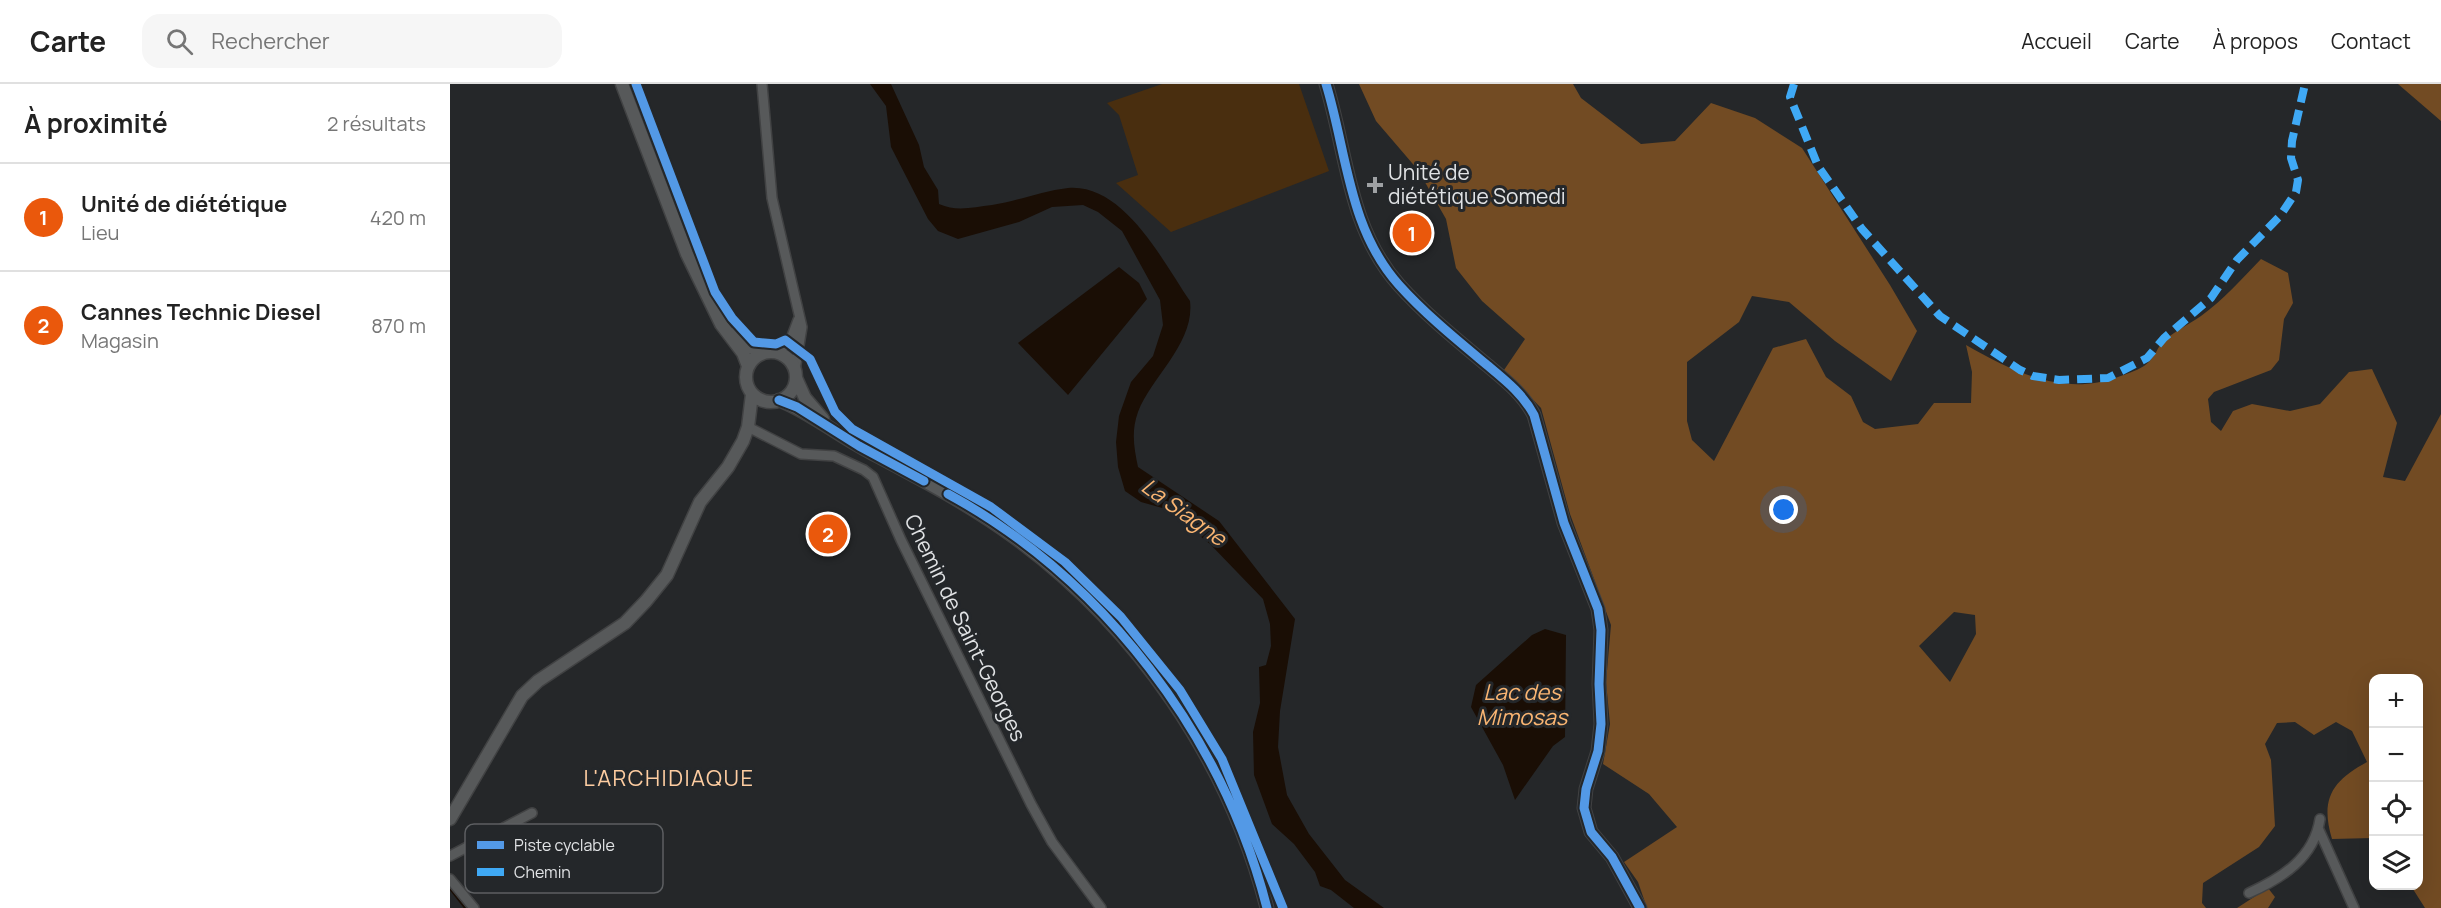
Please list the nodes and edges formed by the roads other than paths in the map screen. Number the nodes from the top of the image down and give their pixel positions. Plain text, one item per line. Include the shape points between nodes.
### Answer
1 (622, 84) edge
2 (762, 84) edge
3 (1326, 84) edge
4 (712, 307) junction
5 (799, 317) junction
6 (768, 352) junction
7 (748, 366) junction
8 (796, 374) junction
9 (752, 394) junction
10 (774, 401) junction
11 (748, 427) junction
12 (837, 432) junction
13 (532, 813) dead end
14 (450, 819) edge
15 (2320, 819) dead end
16 (511, 824) edge
17 (2319, 830) junction
18 (465, 848) edge
19 (450, 856) edge
20 (450, 879) edge
21 (2249, 893) dead end
22 (474, 908) edge
23 (1101, 908) edge
24 (1267, 908) edge
25 (1640, 908) edge
26 (2354, 908) edge

1 - 4 street via 687,254
2 - 5 street via 772,198
3 - 25 street via 1361,223 1385,266 1413,299 1509,383 1534,415 1564,522 1598,609 1601,630 1601,724 1584,808 1591,832 1612,857
4 - 6 street via 750,347
4 - 7 street
5 - 6 street via 789,344
5 - 8 street via 801,339
6 - 7 street
6 - 8 street via 786,357
7 - 9 street via 746,381
8 - 10 street via 790,393
8 - 12 street via 805,398
9 - 10 street
9 - 11 street
10 - 11 street via 759,411
10 - 12 street via 797,407
11 - 14 street via 728,466 700,502 667,575 625,623 522,696
11 - 23 street, Chemin de Saint-Georges via 801,454 834,456 873,477 1031,804 1052,842
12 - 24 street via 953,497 1014,537 1076,588 1126,640 1171,698 1216,775 1247,843
13 - 16 street
15 - 17 street
17 - 21 street via 2304,859 2273,883
17 - 26 street
18 - 19 street
20 - 22 street

